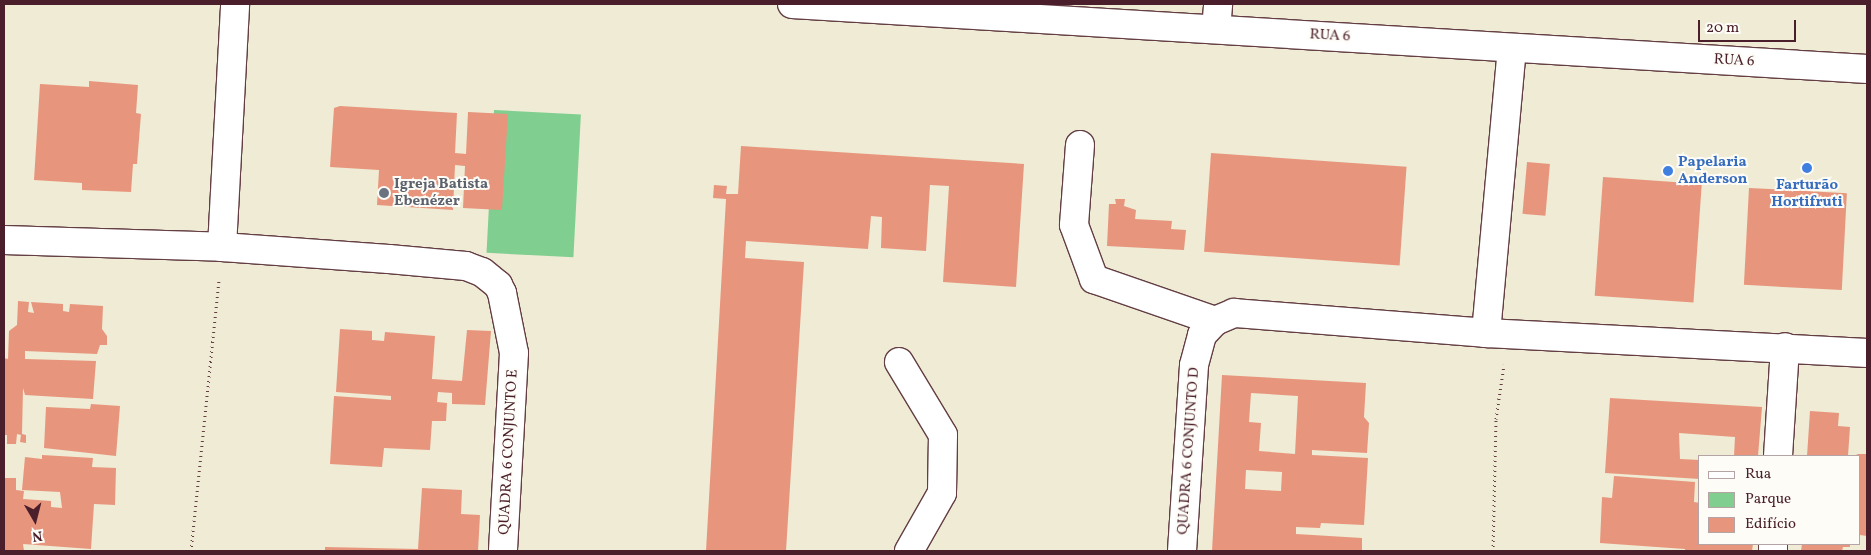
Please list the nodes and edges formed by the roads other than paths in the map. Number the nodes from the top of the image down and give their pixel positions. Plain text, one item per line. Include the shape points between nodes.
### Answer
1 (235, 4) edge
2 (792, 4) edge
3 (1217, 17) edge
4 (1512, 48) junction
5 (1867, 69) edge
6 (1080, 145) dead end
7 (4, 240) edge
8 (222, 247) junction
9 (1215, 321) junction
10 (1498, 333) junction
11 (1785, 347) junction
12 (1867, 353) edge
13 (899, 362) dead end
14 (1778, 455) edge
15 (504, 551) edge
16 (909, 551) edge
17 (1182, 551) edge

1 - 8 street
2 - 3 street, RUA 6
3 - 4 street, RUA 6
4 - 5 street, RUA 6
4 - 10 street
6 - 9 street via 1074,225 1094,279
7 - 8 street, QUADRA 6 CONJUNTO E
8 - 15 street, QUADRA 6 CONJUNTO E via 466,266 482,272 498,285 514,353
9 - 10 street via 1234,313
9 - 17 street, QUADRA 6 CONJUNTO D via 1202,335 1194,365
10 - 11 street
11 - 12 street
11 - 14 street
13 - 16 street via 943,435 942,493

